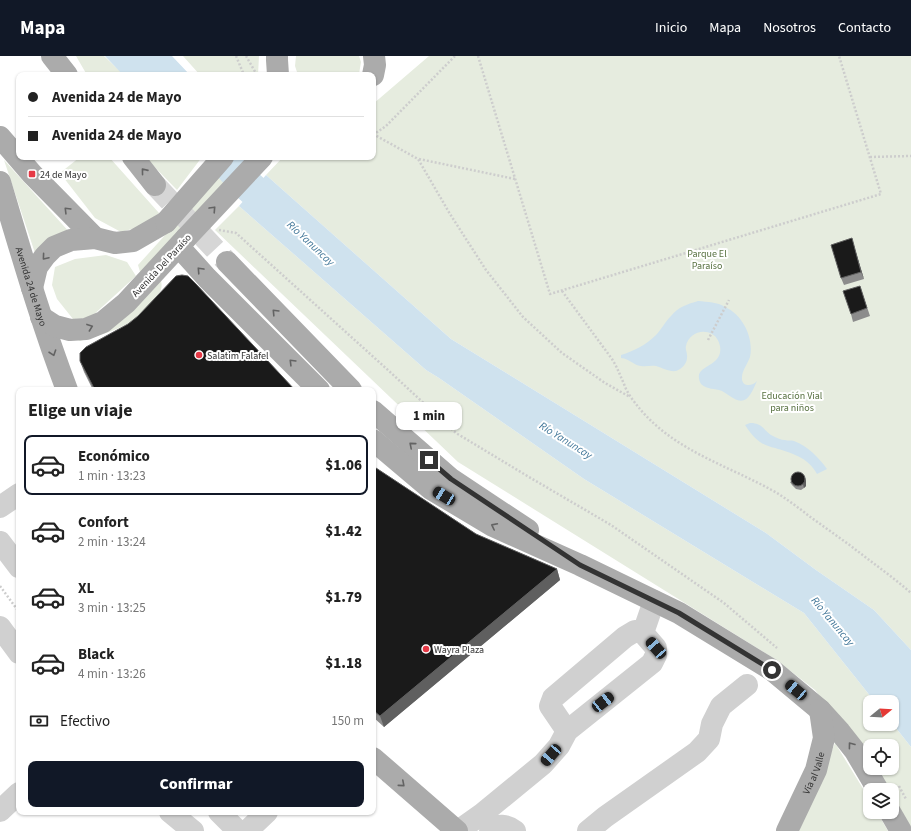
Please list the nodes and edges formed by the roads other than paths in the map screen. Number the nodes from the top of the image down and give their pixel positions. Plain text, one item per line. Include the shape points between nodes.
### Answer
1 (52, 56) edge
2 (374, 56) edge
3 (65, 72) edge
4 (374, 72) edge
5 (0, 137) edge
6 (16, 156) edge
7 (20, 160) edge
8 (135, 160) edge
9 (220, 160) edge
10 (259, 160) edge
11 (0, 182) edge
12 (155, 185) tunnel mouth
13 (7, 227) edge
14 (95, 238) junction
15 (182, 242) junction
16 (227, 262) tunnel mouth
17 (32, 288) junction
18 (41, 317) junction
19 (66, 387) edge
20 (316, 387) edge
21 (348, 387) edge
22 (376, 414) edge
23 (376, 443) edge
24 (16, 496) edge
25 (0, 507) edge
26 (0, 542) edge
27 (16, 564) edge
28 (580, 565) junction
29 (654, 601) junction
30 (0, 627) edge
31 (643, 633) junction
32 (16, 649) edge
33 (747, 685) dead end
34 (820, 710) junction
35 (567, 731) junction
36 (376, 761) edge
37 (884, 783) edge
38 (16, 796) edge
39 (899, 806) edge
40 (0, 811) edge
41 (174, 815) edge
42 (222, 815) edge
43 (264, 815) edge
44 (193, 831) edge
45 (238, 831) edge
46 (247, 831) edge
47 (458, 831) edge
48 (490, 831) edge
49 (515, 831) edge
50 (588, 831) edge
51 (787, 831) edge
52 (901, 831) edge

1 - 3 main road
2 - 4 main road
6 -> 5 main road
14 -> 7 main road
12 -> 8 main road
9 - 14 main road, bridge via 166,222 133,241 115,243
15 -> 10 main road, Avenida Del Paraíso, bridge
11 - 13 main road, Avenida 24 de Mayo
13 - 17 main road, Avenida 24 de Mayo
14 -> 17 main road via 71,240 54,247 37,267
18 -> 15 main road, Avenida Del Paraíso via 55,326 70,330 86,329 104,322 126,303
20 -> 15 main road via 207,278
21 -> 16 main road
17 - 18 main road, Avenida 24 de Mayo
18 -> 19 main road, Avenida 24 de Mayo
28 -> 22 main road via 451,479
28 -> 23 main road via 493,526 431,489
24 - 25 street
26 - 27 street
28 - 29 main road
29 - 31 street
29 - 34 main road via 679,613 772,670
30 - 32 street
31 - 35 street via 656,648 652,664
31 - 35 street via 635,631 625,637 553,698 550,706
33 - 50 street via 721,706 712,724 709,739 697,752
37 -> 34 main road
34 - 51 main road, Vía al Valle via 824,738 816,770
35 - 47 street via 559,746 543,764
36 -> 47 main road
38 - 40 street
39 - 52 main road
41 - 44 street
42 - 45 street
43 - 46 street
48 - 49 street via 502,825

